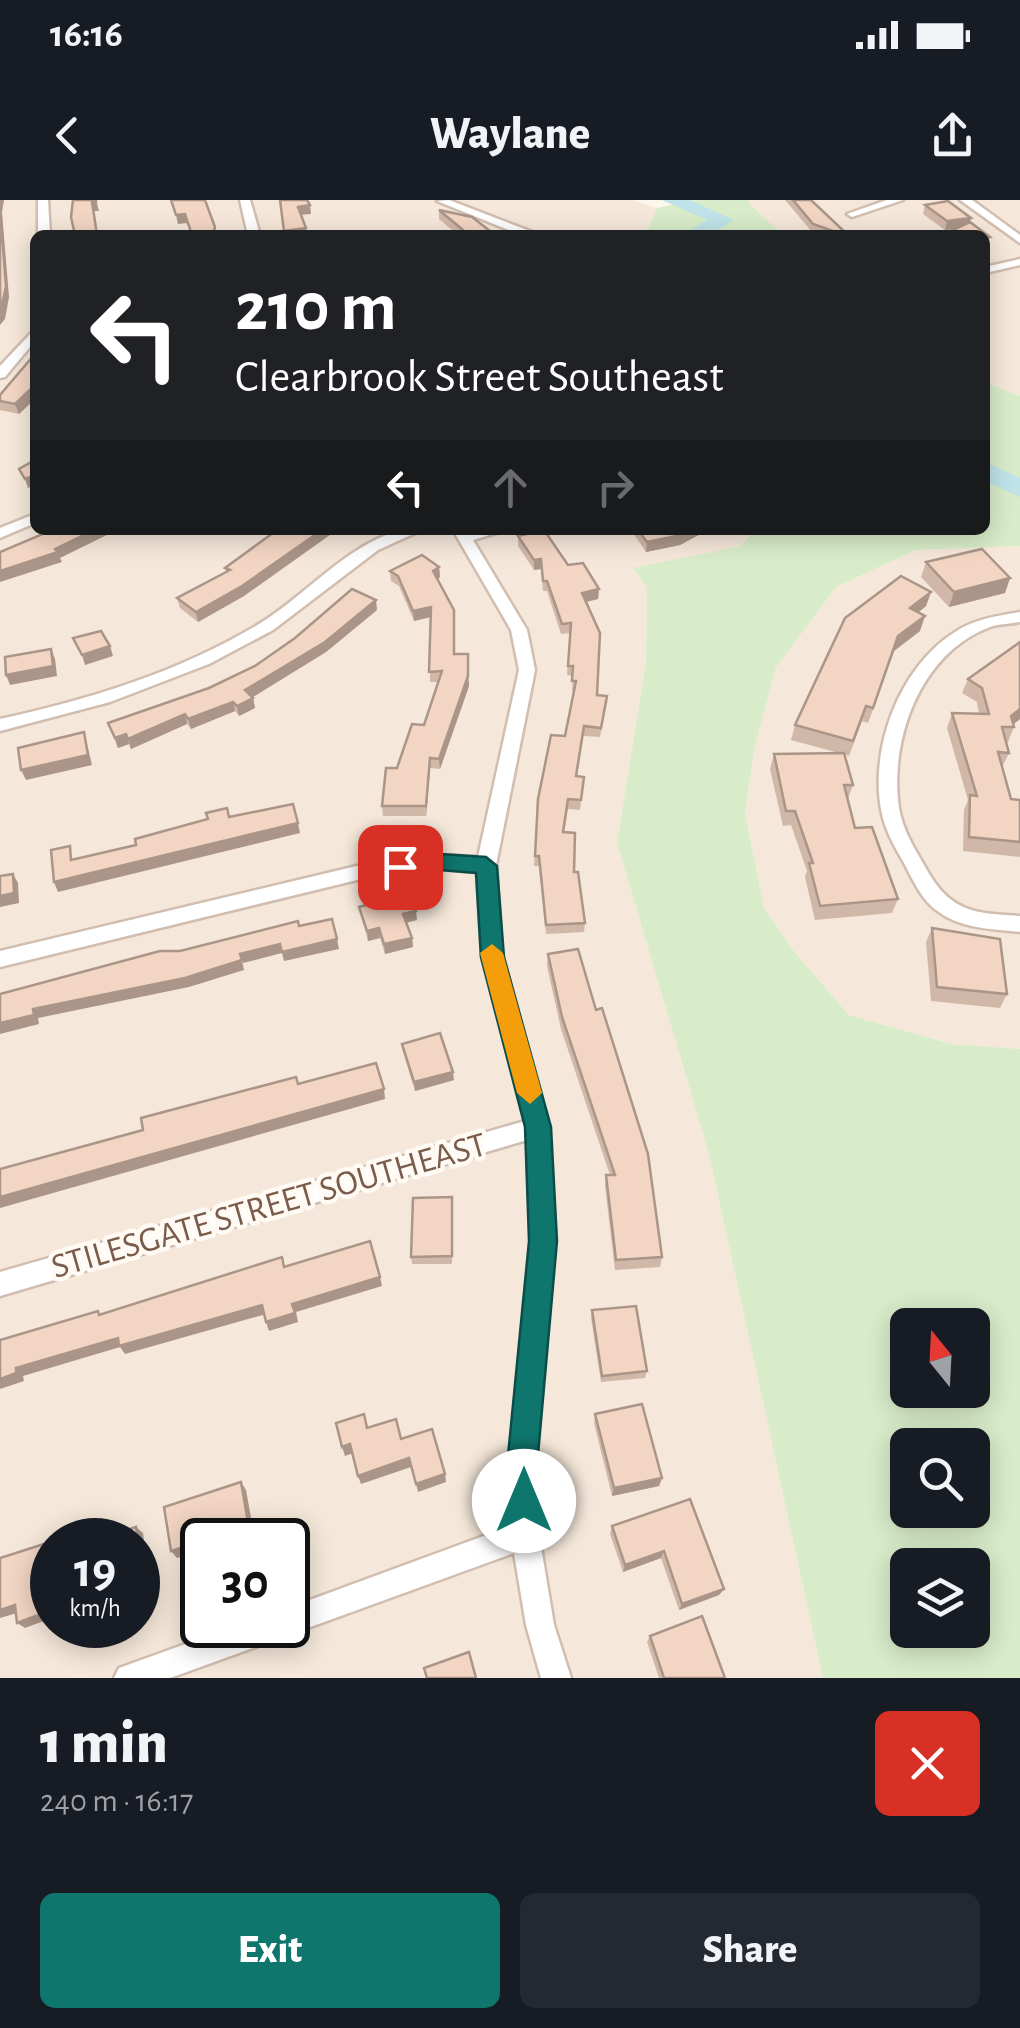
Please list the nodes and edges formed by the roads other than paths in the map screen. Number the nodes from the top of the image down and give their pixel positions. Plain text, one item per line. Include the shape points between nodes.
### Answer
1 (43, 200) edge
2 (245, 200) edge
3 (898, 200) edge
4 (965, 200) edge
5 (442, 201) edge
6 (852, 214) dead end
7 (44, 230) edge
8 (253, 230) edge
9 (517, 230) edge
10 (1020, 240) edge
11 (1020, 262) edge
12 (990, 269) edge
13 (30, 339) edge
14 (0, 374) edge
15 (30, 520) edge
16 (0, 534) edge
17 (403, 535) edge
18 (464, 535) edge
19 (1020, 617) edge
20 (0, 725) edge
21 (486, 866) junction
22 (1020, 924) edge
23 (0, 959) edge
24 (538, 1127) junction
25 (0, 1284) edge
26 (525, 1536) junction
27 (310, 1614) edge
28 (214, 1648) edge
29 (130, 1678) edge
30 (556, 1678) edge

1 - 7 street
2 - 8 street
3 - 6 street
4 - 10 street
5 - 9 street
11 - 12 street
13 - 14 street
15 - 16 street
17 - 20 street via 358,553 270,624 208,658 83,707
18 - 21 street via 519,630 527,670
19 - 22 street via 982,626 950,644 918,678 896,726 889,767 890,809 900,842 931,892 947,908 976,919
21 - 23 street via 440,862 361,872
21 - 24 street via 492,957
24 - 25 street, STILESGATE STREET SOUTHEAST
24 - 26 street via 543,1241 522,1466
26 - 27 street
26 - 30 street
28 - 29 street

